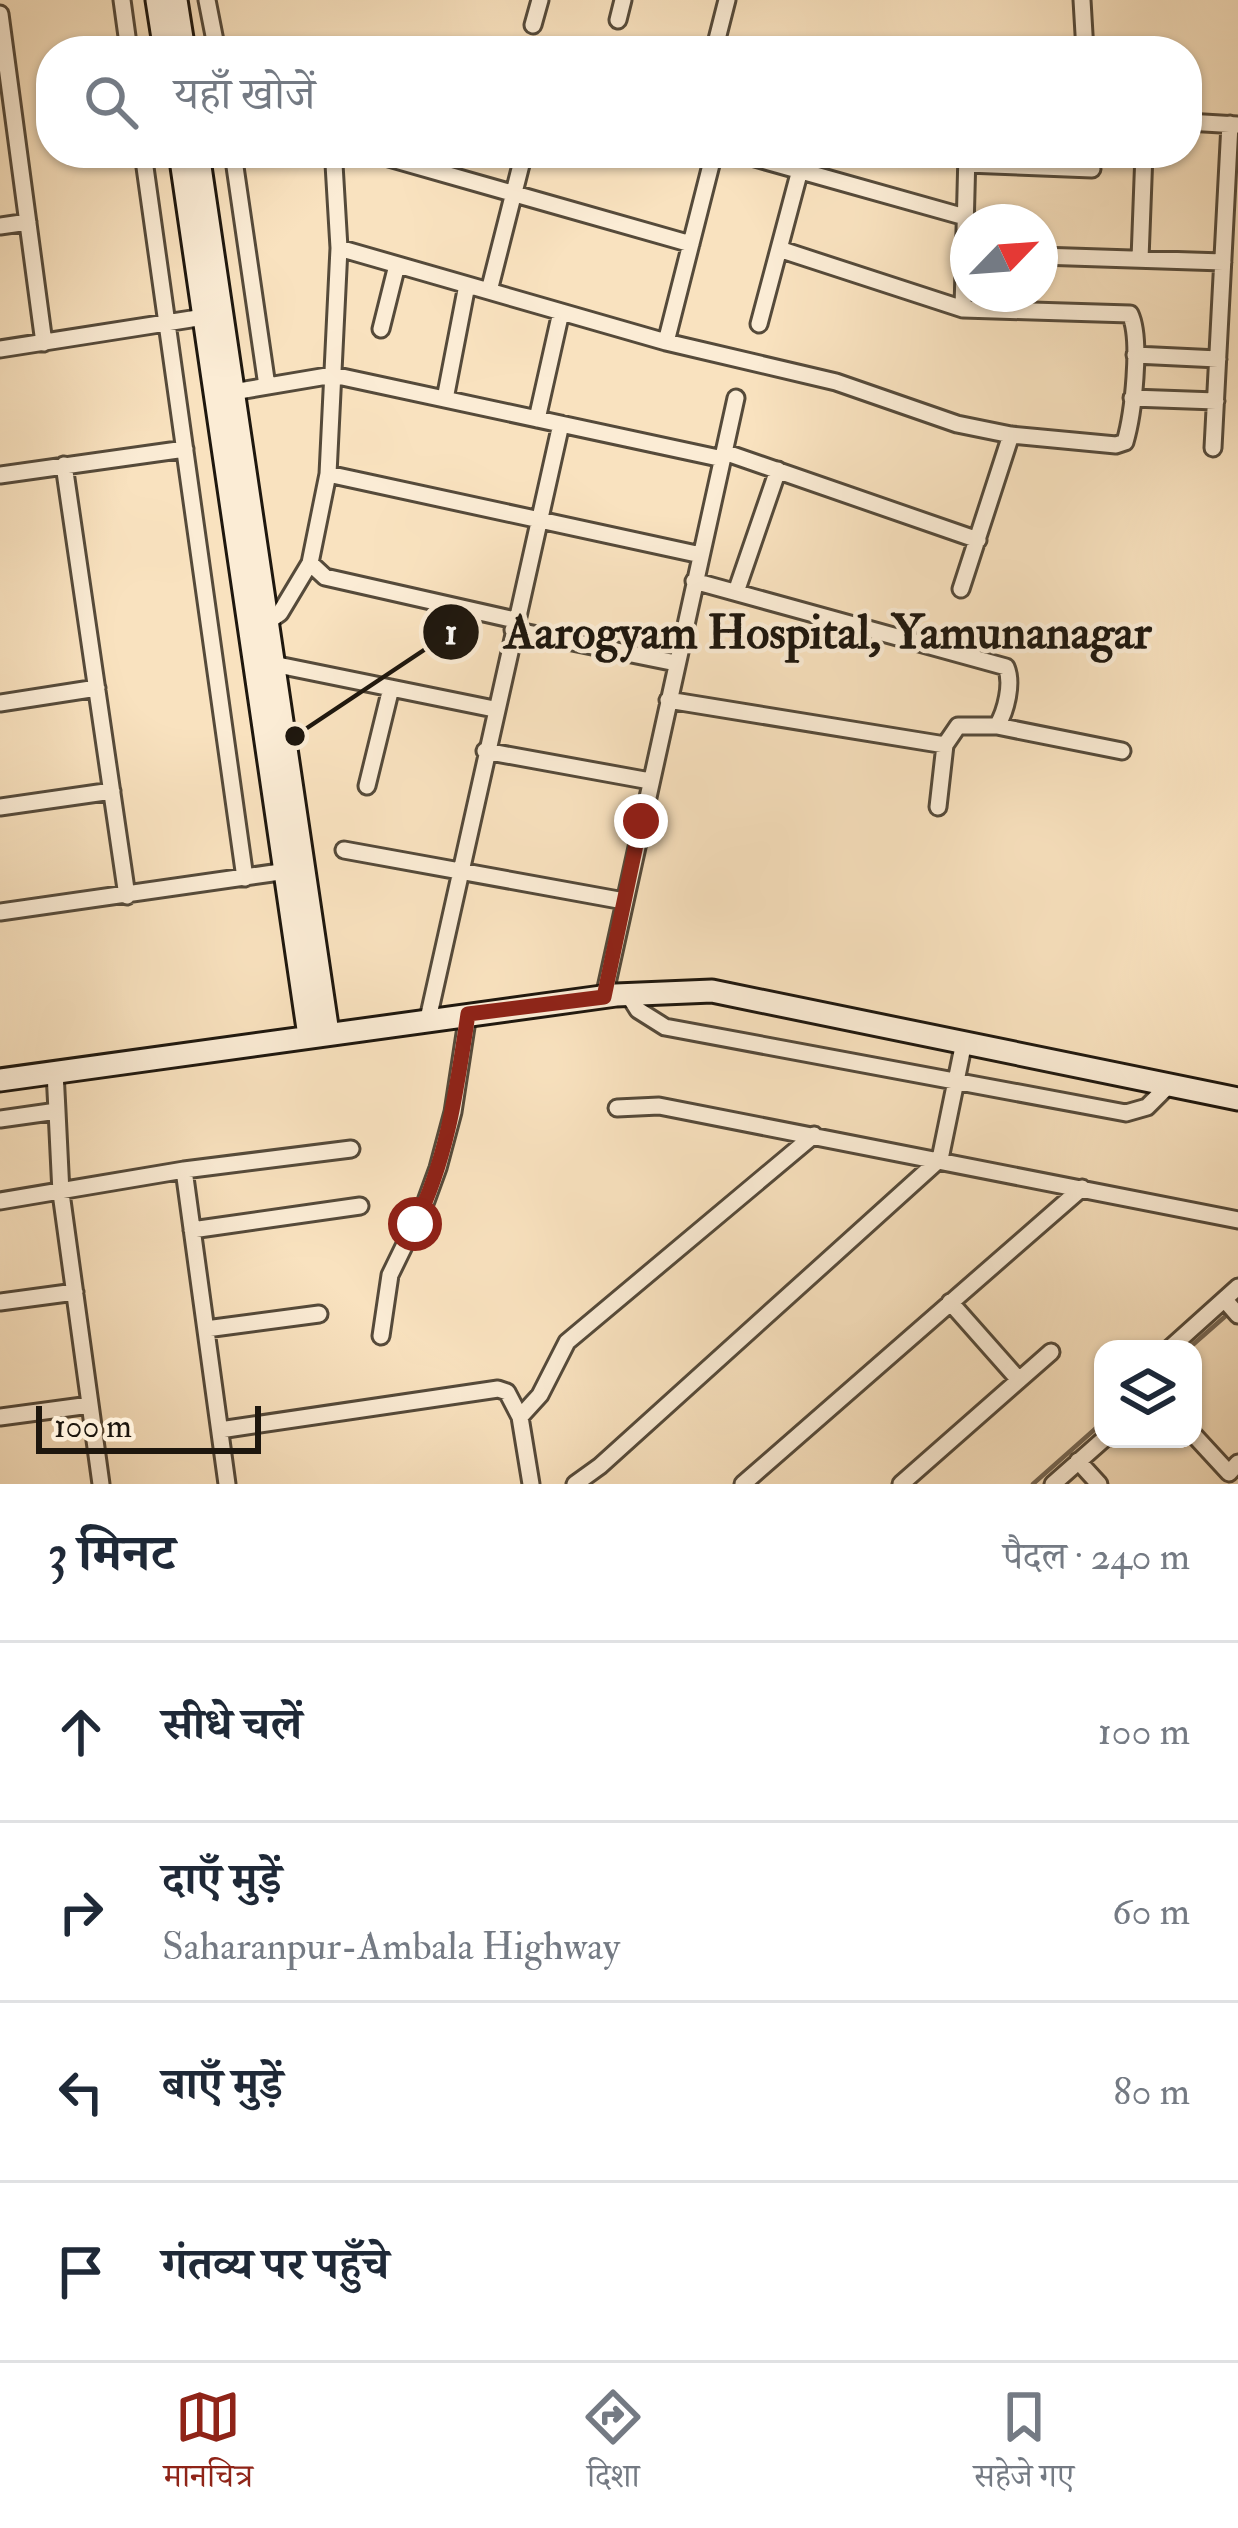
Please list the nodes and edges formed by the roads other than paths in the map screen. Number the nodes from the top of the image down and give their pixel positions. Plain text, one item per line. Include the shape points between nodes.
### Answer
1 (122, 0) edge
2 (157, 0) edge
3 (176, 0) edge
4 (207, 0) edge
5 (540, 0) edge
6 (623, 0) edge
7 (727, 0) edge
8 (1082, 0) edge
9 (0, 14) edge
10 (618, 20) dead end
11 (533, 25) dead end
12 (127, 36) edge
13 (163, 36) edge
14 (182, 36) edge
15 (214, 36) edge
16 (718, 36) edge
17 (1084, 36) edge
18 (1202, 123) edge
19 (1234, 124) edge
20 (145, 168) edge
21 (182, 168) edge
22 (200, 168) edge
23 (235, 168) edge
24 (334, 168) edge
25 (423, 168) edge
26 (520, 168) edge
27 (710, 168) edge
28 (793, 168) edge
29 (967, 168) edge
30 (1080, 168) edge
31 (1143, 168) edge
32 (1092, 169) dead end
33 (800, 170) junction
34 (514, 194) junction
35 (965, 204) edge
36 (950, 213) edge
37 (28, 222) junction
38 (0, 226) edge
39 (691, 244) junction
40 (339, 248) junction
41 (778, 249) junction
42 (1058, 257) edge
43 (1140, 259) junction
44 (1223, 262) junction
45 (398, 265) junction
46 (467, 285) junction
47 (489, 291) junction
48 (950, 305) edge
49 (561, 312) junction
50 (1058, 312) edge
51 (204, 317) junction
52 (167, 323) junction
53 (759, 324) dead end
54 (381, 329) dead end
55 (666, 342) junction
56 (44, 343) junction
57 (0, 349) edge
58 (1135, 355) junction
59 (1218, 359) junction
60 (333, 376) junction
61 (267, 386) junction
62 (233, 392) junction
63 (736, 398) dead end
64 (1132, 398) junction
65 (446, 399) junction
66 (1216, 400) junction
67 (537, 418) junction
68 (561, 424) junction
69 (1011, 435) junction
70 (185, 448) junction
71 (1213, 448) dead end
72 (723, 456) junction
73 (64, 465) junction
74 (778, 470) junction
75 (328, 474) junction
76 (0, 475) edge
77 (539, 519) junction
78 (978, 540) junction
79 (700, 555) junction
80 (310, 563) junction
81 (694, 581) junction
82 (961, 589) dead end
83 (736, 592) junction
84 (267, 622) junction
85 (514, 625) junction
86 (676, 663) junction
87 (274, 664) junction
88 (97, 688) junction
89 (391, 688) junction
90 (668, 700) junction
91 (0, 703) edge
92 (494, 709) junction
93 (997, 726) junction
94 (945, 746) junction
95 (485, 751) junction
96 (1122, 752) dead end
97 (650, 781) junction
98 (367, 786) dead end
99 (112, 791) junction
100 (0, 807) edge
101 (938, 807) dead end
102 (344, 850) dead end
103 (459, 869) junction
104 (295, 870) junction
105 (245, 878) junction
106 (127, 896) junction
107 (624, 901) junction
108 (0, 912) edge
109 (628, 994) junction
110 (604, 997) junction
111 (468, 1014) junction
112 (428, 1019) junction
113 (318, 1035) junction
114 (964, 1042) junction
115 (55, 1072) junction
116 (0, 1080) edge
117 (955, 1083) junction
118 (1168, 1086) junction
119 (1238, 1099) edge
120 (617, 1108) dead end
121 (57, 1111) junction
122 (0, 1119) edge
123 (814, 1135) junction
124 (351, 1149) dead end
125 (940, 1159) junction
126 (184, 1170) junction
127 (1082, 1187) junction
128 (61, 1193) junction
129 (0, 1201) edge
130 (360, 1206) dead end
131 (1238, 1220) edge
132 (192, 1231) junction
133 (76, 1292) junction
134 (0, 1302) edge
135 (950, 1302) junction
136 (1234, 1304) edge
137 (319, 1314) dead end
138 (206, 1329) junction
139 (381, 1336) dead end
140 (1182, 1340) edge
141 (1051, 1352) dead end
142 (1018, 1380) junction
143 (90, 1405) junction
144 (0, 1417) edge
145 (520, 1417) junction
146 (220, 1430) junction
147 (1202, 1444) edge
148 (1094, 1448) edge
149 (1078, 1462) junction
150 (1238, 1463) edge
151 (101, 1484) edge
152 (227, 1484) edge
153 (531, 1484) edge
154 (574, 1484) edge
155 (742, 1484) edge
156 (901, 1484) edge
157 (1053, 1484) edge
158 (1099, 1484) edge

1 - 12 street
2 - 13 street
3 - 14 street
4 - 15 street
5 - 11 street
6 - 10 street
7 - 16 street
8 - 17 street
9 - 37 street
18 - 19 street
19 - 44 street
20 - 52 street
21 - 51 street
22 - 62 street
23 - 61 street
24 - 40 street
25 - 34 street
26 - 34 street
27 - 39 street
28 - 33 street
29 - 35 street
30 - 32 street
31 - 43 street
33 - 36 street
33 - 41 street
34 - 39 street
34 - 47 street
37 - 38 street
37 - 56 street
39 - 55 street
40 - 45 street
40 - 60 street
41 - 48 street
41 - 53 street
42 - 43 street
43 - 44 street
44 - 59 street
45 - 46 street
45 - 54 street
46 - 47 street
46 - 65 street
47 - 49 street
49 - 55 street
49 - 67 street
50 - 58 street via 1130,314
51 - 52 street
51 - 104 street
52 - 56 street
52 - 70 street
55 - 69 street
56 - 57 street
58 - 59 street
58 - 64 street
59 - 66 street
60 - 61 street
60 - 65 street
60 - 75 street
61 - 62 street
62 - 84 street
63 - 72 street
64 - 66 street
64 - 69 street via 1123,445
65 - 67 street
66 - 71 street
67 - 68 street
68 - 72 street
68 - 77 street
69 - 78 street
70 - 73 street
70 - 105 street
72 - 74 street
72 - 79 street
73 - 76 street
73 - 88 street
74 - 78 street
74 - 83 street
75 - 77 street
75 - 80 street
77 - 79 street
77 - 85 street
78 - 82 street
79 - 81 street
80 - 84 street
80 - 85 street via 325,577
81 - 83 street
81 - 86 street
83 - 93 street via 1006,668
84 - 87 street
85 - 86 street
85 - 92 street
86 - 90 street
87 - 89 street
87 - 104 street
88 - 91 street
88 - 99 street
89 - 92 street
89 - 98 street
90 - 94 street
90 - 97 street
92 - 95 street
93 - 94 street via 958,725
93 - 96 street
94 - 101 street
95 - 97 street
95 - 103 street
97 - 107 street
99 - 100 street
99 - 106 street
102 - 103 street
103 - 107 street
103 - 112 street
104 - 105 street
104 - 113 street
105 - 106 street
106 - 108 street
107 - 110 street
109 - 110 street
109 - 114 street via 712,991
109 - 117 street via 664,1028
110 - 111 street
111 - 112 street
111 - 139 street via 438,1168 390,1274
112 - 113 street
113 - 115 street
114 - 117 street
114 - 118 street
115 - 116 street
115 - 121 street
117 - 118 street via 1126,1113 1147,1107
117 - 125 street
118 - 119 street
120 - 123 street via 659,1106
121 - 122 street
121 - 128 street
123 - 125 street
123 - 145 street via 567,1342
124 - 126 street
125 - 127 street
125 - 154 street
126 - 128 street
126 - 132 street
127 - 131 street
127 - 135 street
128 - 129 street
128 - 133 street
130 - 132 street
132 - 138 street
133 - 134 street
133 - 143 street
135 - 142 street
135 - 155 street
136 - 140 street
137 - 138 street
138 - 146 street
141 - 142 street
142 - 156 street
143 - 144 street
143 - 151 street
145 - 146 street via 513,1398 498,1389
145 - 153 street
146 - 152 street
147 - 150 street via 1229,1473
148 - 149 street
149 - 157 street
149 - 158 street

